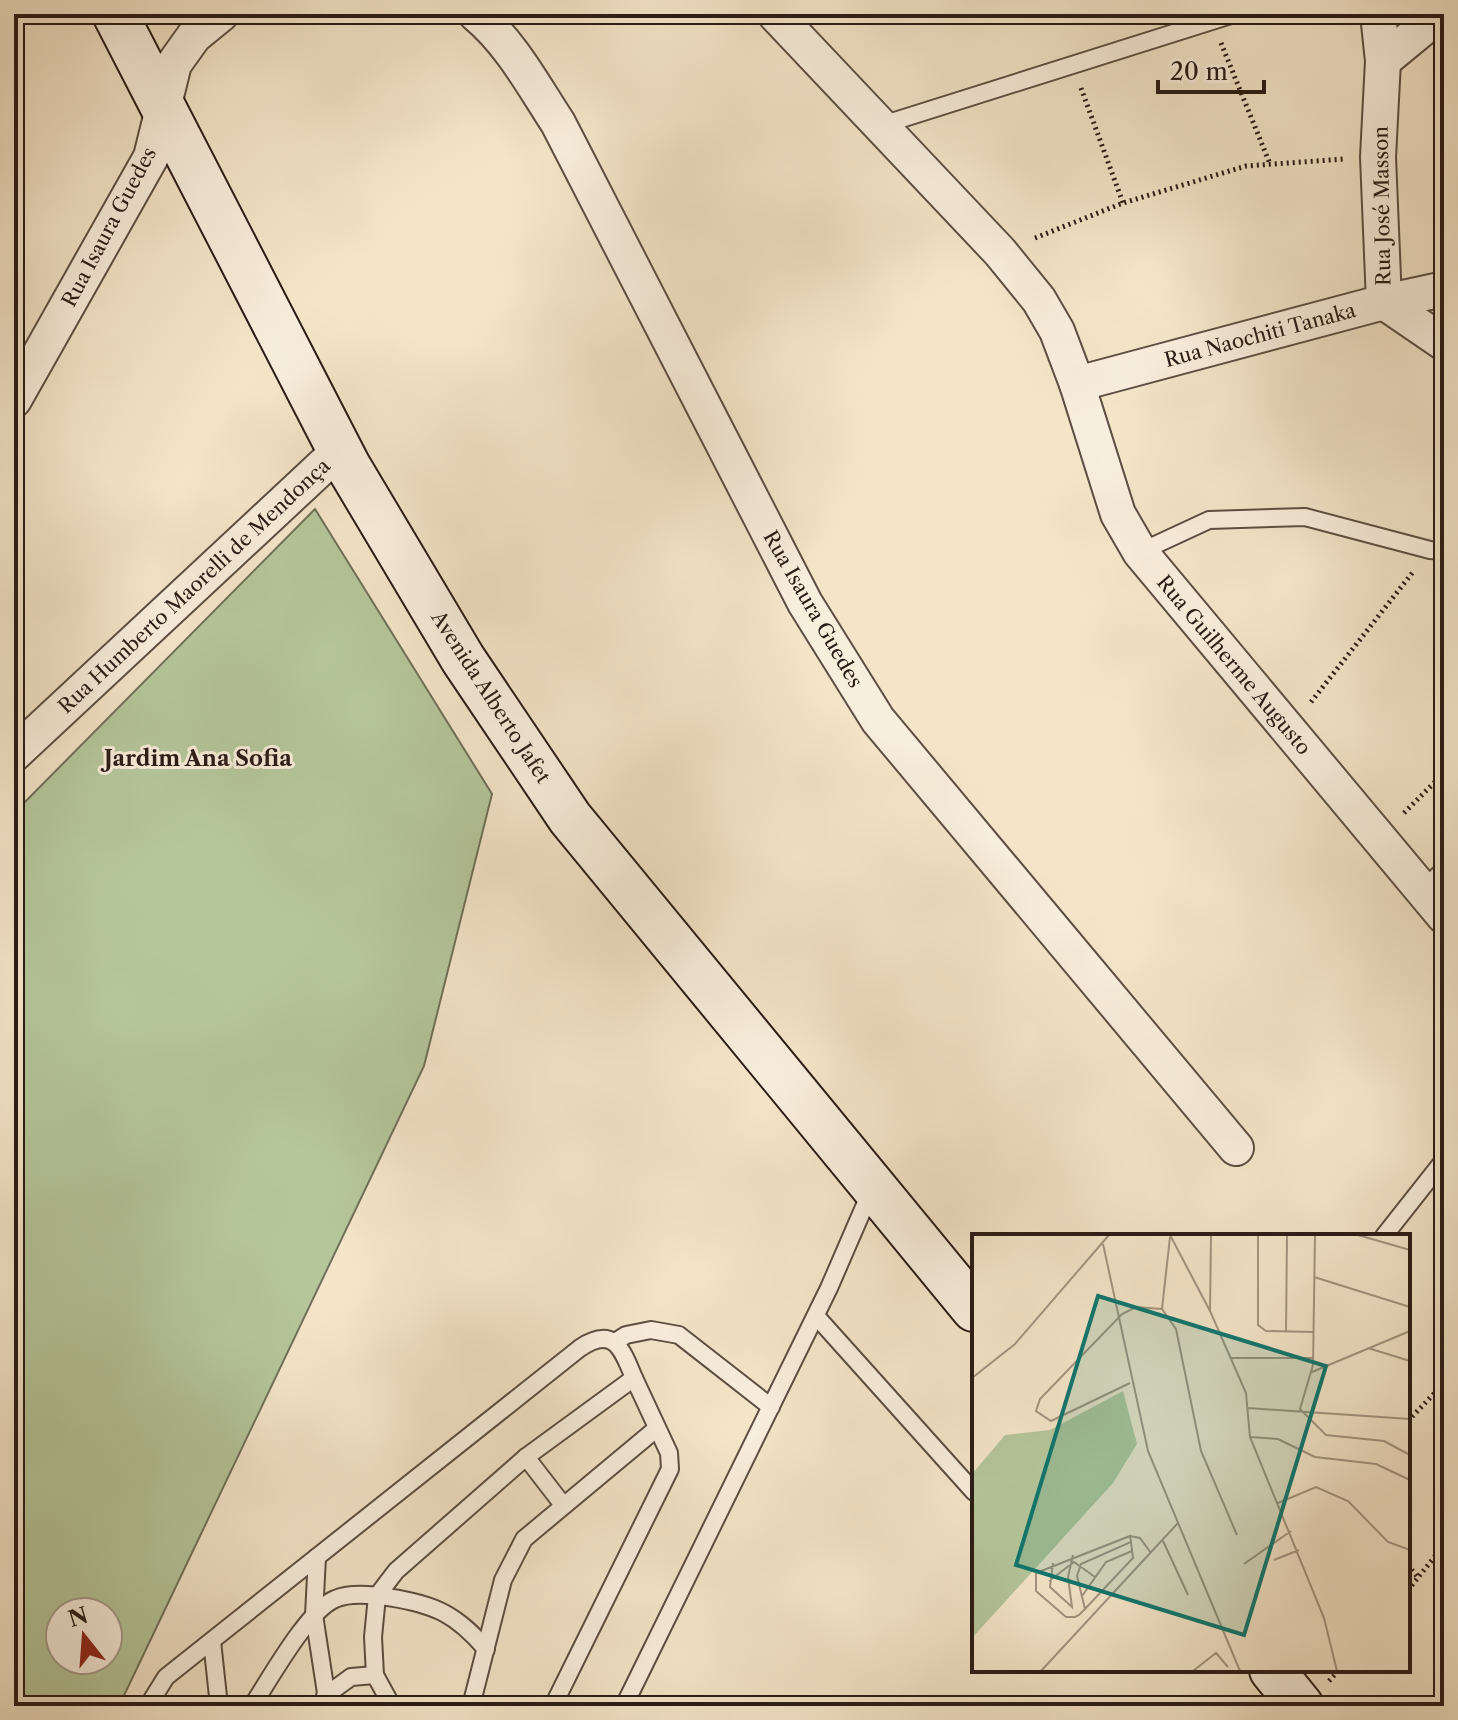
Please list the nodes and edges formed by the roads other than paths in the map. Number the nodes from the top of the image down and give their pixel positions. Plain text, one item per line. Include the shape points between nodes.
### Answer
1 (115, 14) edge
2 (221, 14) edge
3 (476, 14) edge
4 (775, 14) edge
5 (1234, 14) edge
6 (1378, 14) edge
7 (1440, 14) edge
8 (1383, 61) junction
9 (165, 109) junction
10 (882, 125) junction
11 (1444, 289) edge
12 (1384, 302) junction
13 (1444, 343) edge
14 (1077, 384) junction
15 (14, 400) edge
16 (340, 450) junction
17 (1437, 550) edge
18 (1140, 552) junction
19 (14, 754) edge
20 (1433, 880) edge
21 (1444, 916) edge
22 (1236, 1148) dead end
23 (1444, 1160) edge
24 (873, 1186) junction
25 (1386, 1234) edge
26 (972, 1307) edge
27 (816, 1316) junction
28 (615, 1342) junction
29 (634, 1378) junction
30 (771, 1407) junction
31 (656, 1429) junction
32 (526, 1457) junction
33 (972, 1490) edge
34 (563, 1505) junction
35 (317, 1557) junction
36 (377, 1596) junction
37 (314, 1615) junction
38 (212, 1641) junction
39 (486, 1649) junction
40 (1274, 1672) edge
41 (375, 1675) junction
42 (326, 1701) edge
43 (476, 1703) edge
44 (148, 1706) edge
45 (219, 1706) edge
46 (252, 1706) edge
47 (392, 1706) edge
48 (553, 1706) edge
49 (624, 1706) edge
50 (1301, 1706) edge

1 - 9 street, Avenida Alberto Jafet
2 - 9 street, Rua Isaura Guedes via 194,36 174,64
3 - 22 street, Rua Isaura Guedes via 513,53 558,123 805,603 878,720
4 - 10 street, Rua Guilherme Augusto
5 - 10 lane
6 - 8 street, Rua José Masson
7 - 8 street
8 - 12 street, Rua José Masson via 1378,157
9 - 15 street, Rua Isaura Guedes via 151,157
9 - 16 street, Avenida Alberto Jafet
10 - 14 street, Rua Guilherme Augusto via 1039,300
11 - 12 street, Rua Naochiti Tanaka
12 - 13 street
12 - 14 street, Rua Naochiti Tanaka
14 - 18 street, Rua Guilherme Augusto via 1118,514
16 - 19 street, Rua Humberto Maorelli de Mendonça
16 - 24 street, Avenida Alberto Jafet via 463,659 570,818
17 - 18 lane via 1305,517 1209,520
18 - 20 street, Rua Guilherme Augusto via 1380,836
20 - 21 street, Rua Guilherme Augusto
23 - 25 lane
24 - 26 street, Avenida Alberto Jafet
24 - 27 lane
27 - 30 lane
27 - 33 lane
28 - 29 lane
28 - 30 lane via 651,1330 679,1335
28 - 35 lane via 592,1340 580,1348
29 - 31 lane
29 - 32 lane
30 - 49 lane
31 - 34 lane
31 - 48 lane via 669,1453 670,1469
32 - 34 lane
32 - 36 lane via 396,1571
34 - 39 lane via 524,1539 512,1559
35 - 37 lane
35 - 38 lane
36 - 37 lane via 335,1598
36 - 39 lane via 442,1612 469,1629
36 - 41 lane
37 - 42 lane
37 - 46 lane
38 - 44 lane via 166,1677
38 - 45 lane
39 - 43 lane
40 - 50 street
41 - 42 lane via 351,1677
41 - 47 lane

